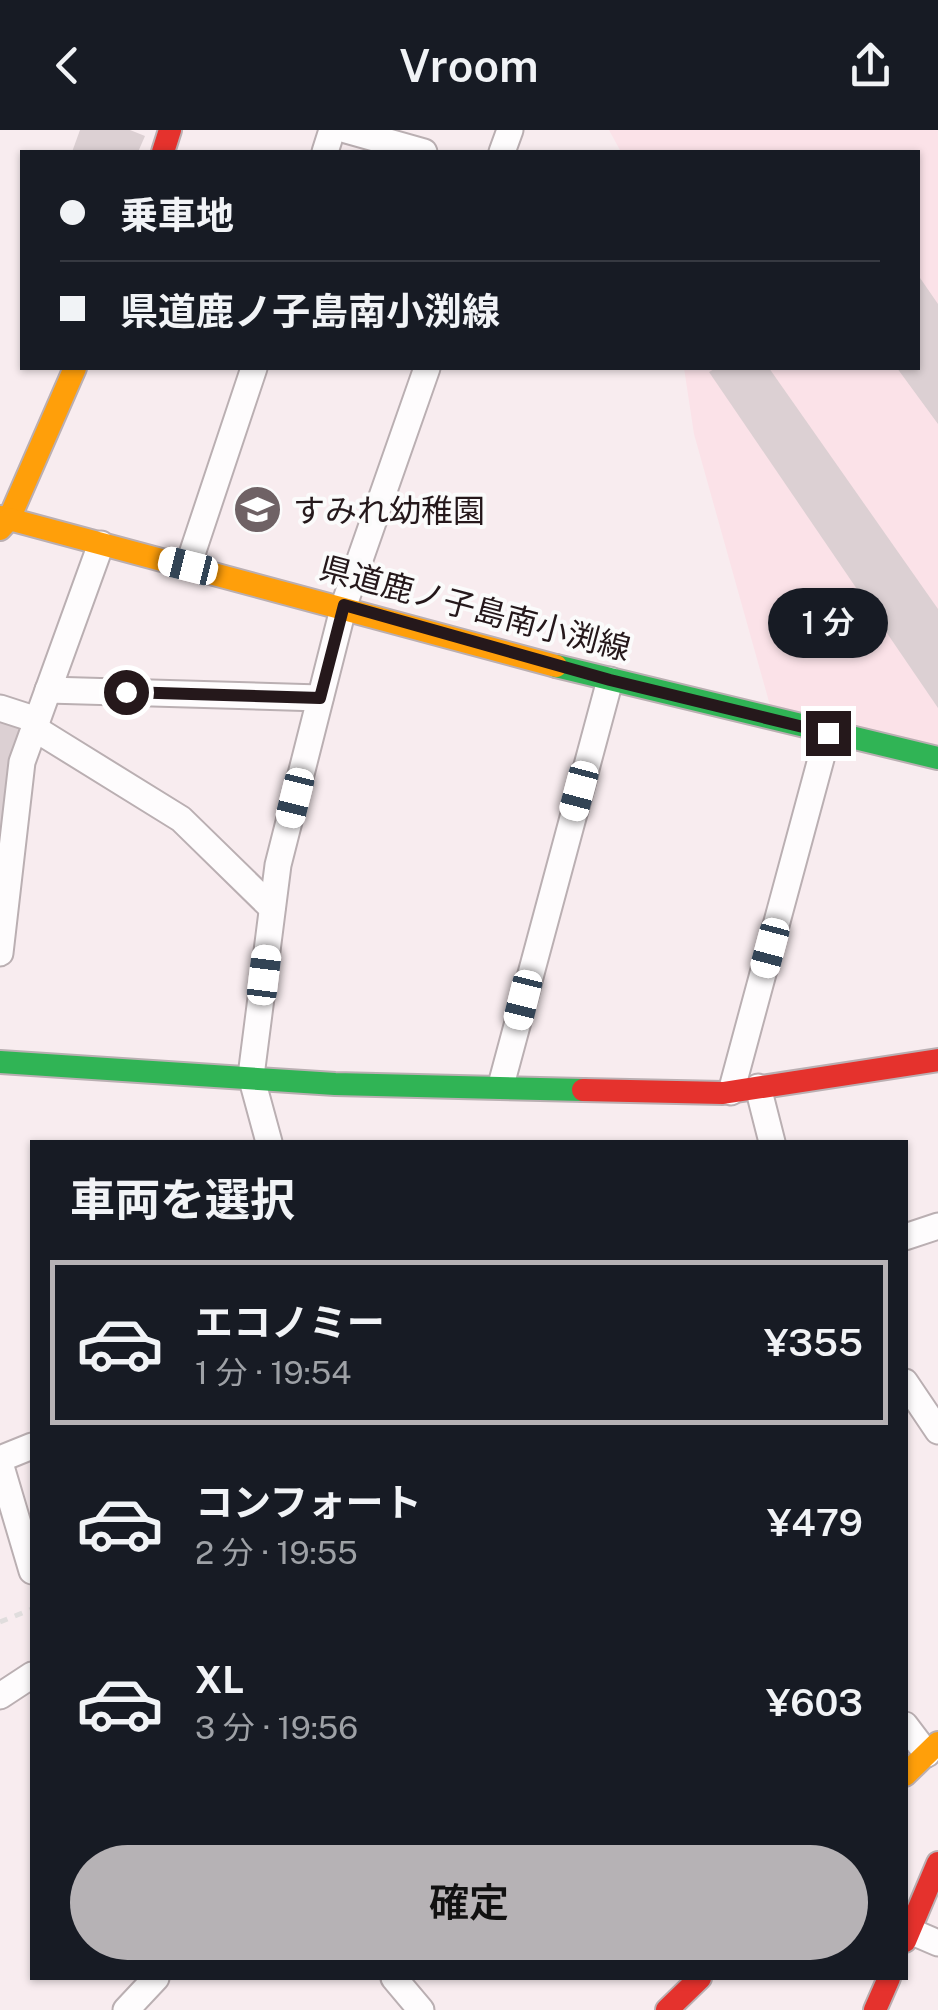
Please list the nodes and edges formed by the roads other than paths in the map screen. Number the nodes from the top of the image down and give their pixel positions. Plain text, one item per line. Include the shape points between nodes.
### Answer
1 (346, 130) edge
2 (417, 150) edge
3 (74, 370) edge
4 (253, 370) edge
5 (426, 370) edge
6 (3, 522) edge
7 (101, 544) junction
8 (188, 566) junction
9 (344, 605) junction
10 (610, 680) junction
11 (48, 690) junction
12 (320, 698) junction
13 (0, 708) edge
14 (35, 724) junction
15 (828, 733) junction
16 (938, 758) edge
17 (272, 908) junction
18 (0, 953) edge
19 (938, 1060) edge
20 (0, 1062) edge
21 (252, 1076) junction
22 (501, 1085) junction
23 (758, 1087) junction
24 (731, 1092) junction
25 (268, 1140) edge
26 (771, 1140) edge
27 (938, 1226) edge
28 (908, 1235) edge
29 (908, 1386) edge
30 (938, 1431) edge
31 (30, 1447) edge
32 (0, 1461) edge
33 (30, 1564) edge
34 (30, 1676) edge
35 (0, 1696) edge
36 (908, 1728) edge
37 (932, 1748) edge
38 (908, 1772) edge
39 (938, 1864) edge
40 (908, 1934) edge
41 (908, 1936) edge
42 (938, 1943) edge
43 (154, 1980) edge
44 (396, 1980) edge
45 (698, 1980) edge
46 (888, 1980) edge
47 (126, 2010) edge
48 (422, 2010) edge
49 (667, 2010) edge
50 (875, 2010) edge

1 - 2 street
3 - 6 street
4 - 8 street
5 - 9 street
6 - 7 street, 県道鹿ノ子島南小渕線
7 - 8 street, 県道鹿ノ子島南小渕線
7 - 11 street
8 - 9 street, 県道鹿ノ子島南小渕線
9 - 10 street, 県道鹿ノ子島南小渕線
9 - 12 street
10 - 15 street, 県道鹿ノ子島南小渕線
10 - 22 street
11 - 12 street
11 - 14 street
12 - 17 street
13 - 14 street
14 - 17 street via 181,818
14 - 18 street via 22,762
15 - 16 street, 県道鹿ノ子島南小渕線
15 - 24 street
17 - 21 street
19 - 23 street
20 - 21 street
21 - 22 street
21 - 25 street
22 - 24 street
23 - 24 street
23 - 26 street
27 - 28 street
29 - 30 street
31 - 32 street
32 - 33 street
34 - 35 street
36 - 37 street
37 - 38 street
39 - 40 street
41 - 42 street
43 - 47 street
44 - 48 street
45 - 49 street
46 - 50 street

